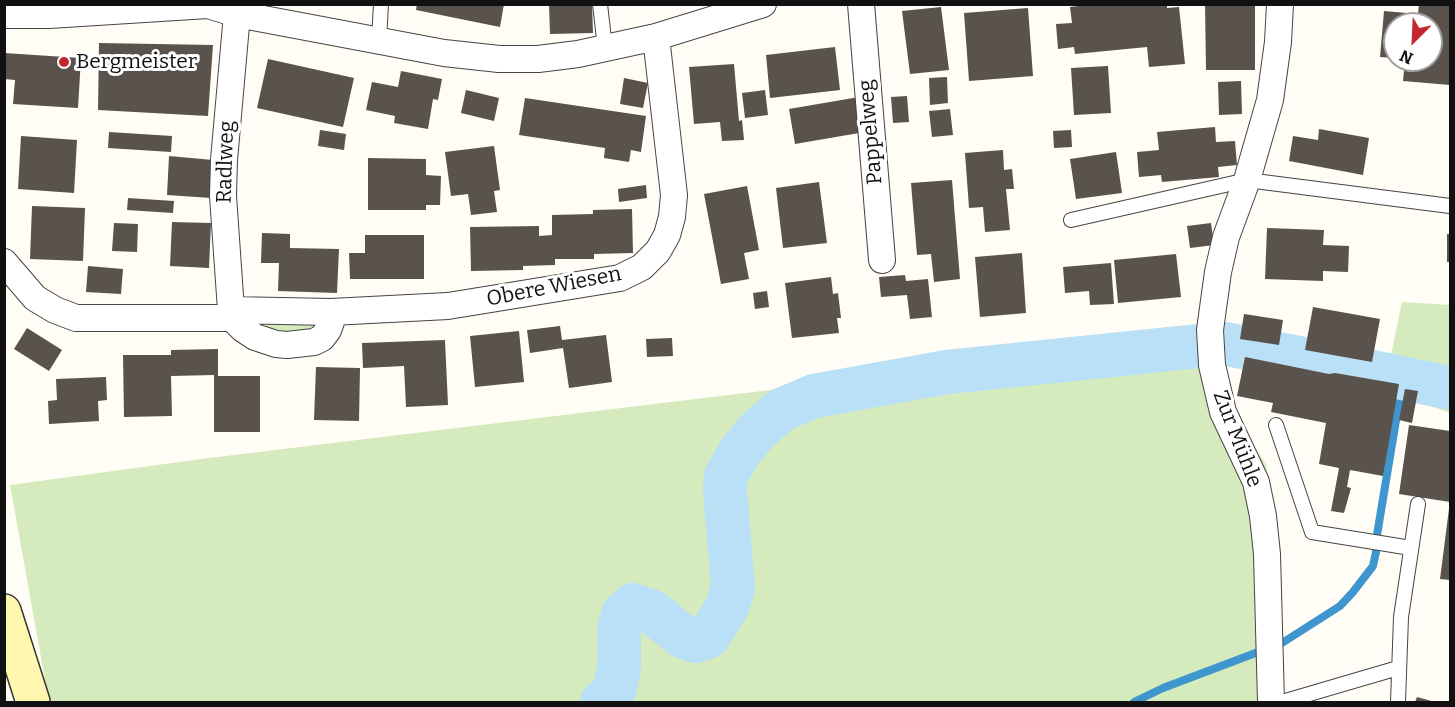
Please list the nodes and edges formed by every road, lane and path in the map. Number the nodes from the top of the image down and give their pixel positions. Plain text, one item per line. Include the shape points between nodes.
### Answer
1 (381, 4) edge
2 (600, 4) edge
3 (763, 4) edge
4 (861, 4) edge
5 (1280, 4) edge
6 (208, 5) edge
7 (237, 14) junction
8 (4, 15) edge
9 (656, 36) junction
10 (379, 39) junction
11 (605, 48) junction
12 (1247, 180) junction
13 (1450, 206) edge
14 (1071, 220) dead end
15 (882, 260) dead end
16 (4, 262) edge
17 (331, 312) junction
18 (232, 314) junction
19 (1276, 425) dead end
20 (1418, 504) dead end
21 (1410, 548) junction
22 (4, 611) edge
23 (1398, 668) junction
24 (33, 702) edge
25 (1271, 702) edge
26 (1282, 702) edge
27 (1398, 702) edge

1 - 10 lane
2 - 11 lane
3 - 9 street
4 - 15 street, Pappelweg
5 - 12 street, Zur Mühle via 1270,100
6 - 7 street
6 - 8 street
7 - 10 street
7 - 18 street, Radlweg via 223,196
9 - 11 street
9 - 17 street, Obere Wiesen via 674,195 667,235 642,267 620,278 448,306
10 - 11 street via 444,53 499,59 538,59
12 - 13 lane
12 - 14 lane
12 - 25 street, Zur Mühle via 1218,272 1211,319 1212,365 1227,423 1256,482 1263,516
16 - 18 street, Obere Wiesen via 35,298 76,318
17 - 18 street, Obere Wiesen
17 - 18 street via 328,330 322,338 287,345 255,337
19 - 21 lane via 1312,532
20 - 21 lane
21 - 23 lane
22 - 24 main road
23 - 26 lane
23 - 27 lane

